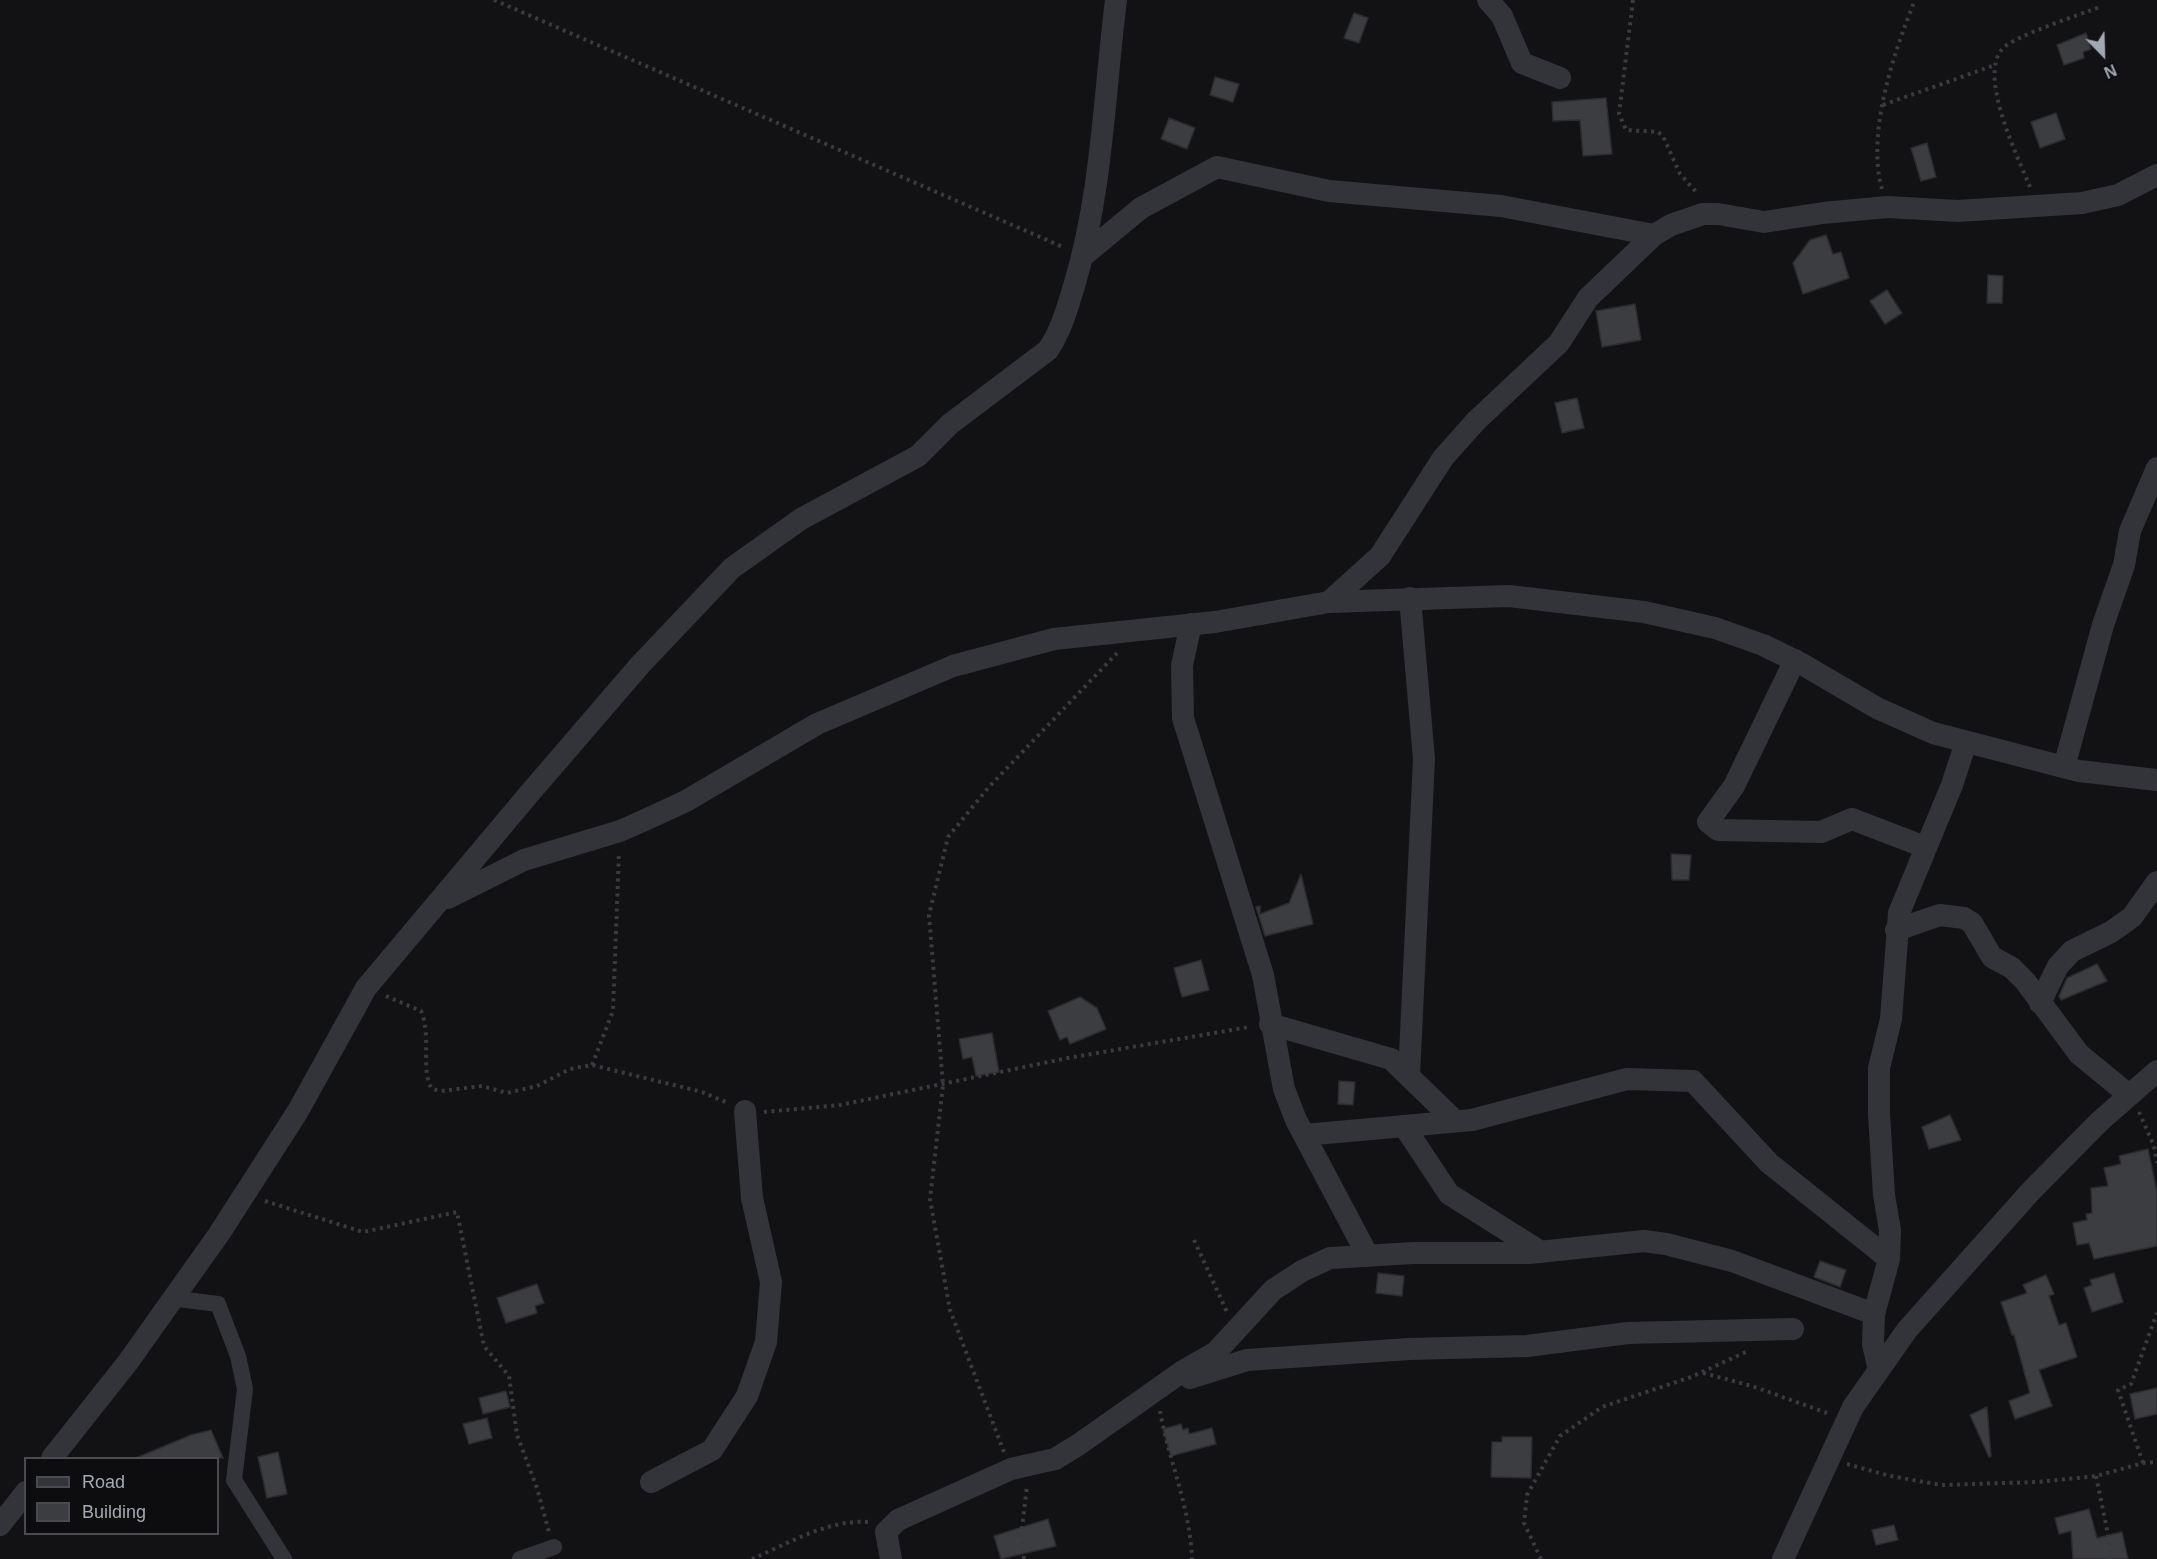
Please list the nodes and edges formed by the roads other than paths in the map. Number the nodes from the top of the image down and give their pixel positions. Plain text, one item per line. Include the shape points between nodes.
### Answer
1 (1116, 0) edge
2 (1488, 0) edge
3 (1560, 78) dead end
4 (2157, 175) edge
5 (1654, 235) junction
6 (1083, 256) junction
7 (2157, 468) edge
8 (1410, 598) junction
9 (1329, 602) junction
10 (1191, 624) junction
11 (1795, 660) junction
12 (1966, 742) junction
13 (2064, 767) junction
14 (2157, 780) edge
15 (1924, 847) junction
16 (2157, 882) edge
17 (441, 901) junction
18 (1896, 930) junction
19 (2040, 1003) junction
20 (1270, 1024) junction
21 (2157, 1071) edge
22 (1408, 1076) junction
23 (2129, 1095) junction
24 (745, 1111) road end
25 (1455, 1121) junction
26 (1404, 1126) junction
27 (1305, 1135) junction
28 (1540, 1252) junction
29 (1368, 1256) junction
30 (1889, 1259) junction
31 (178, 1299) dead end
32 (1874, 1314) junction
33 (1793, 1329) dead end
34 (1879, 1370) junction
35 (1156, 1389) junction
36 (53, 1457) edge
37 (651, 1482) dead end
38 (24, 1495) edge
39 (0, 1525) edge
40 (554, 1547) road end
41 (284, 1559) edge
42 (520, 1559) edge
43 (891, 1559) edge
44 (1783, 1559) edge

1 - 6 street via 1098,178
2 - 3 street via 1502,16 1522,63
4 - 5 street via 2118,195 2082,203 1958,211 1887,207 1764,222 1718,214 1687,218
5 - 6 street via 1501,206 1329,191 1217,167 1141,208
5 - 9 street via 1588,298 1559,343 1476,421 1443,458 1380,556
6 - 17 street via 1057,337 1048,350 950,424 918,456 801,519 732,568 560,757
7 - 13 street via 2130,531 2120,579
8 - 9 street
8 - 11 street via 1509,596 1644,612 1715,628
8 - 22 street via 1424,759
9 - 10 street
10 - 17 street via 1054,639 953,666 817,724 686,801 620,831 524,860
10 - 20 street via 1182,665 1183,718 1263,975
11 - 12 street via 1906,723
11 - 15 street via 1734,786 1708,822 1718,830 1821,832 1852,819
12 - 13 street
12 - 15 street
13 - 14 street
15 - 18 street
16 - 19 street via 2132,917 2072,951 2058,966
17 - 36 street via 366,988 298,1111 244,1194 134,1353
18 - 19 street via 1940,915 1964,918 1972,923 1992,957 2012,968
18 - 30 street via 1891,1019 1879,1068
19 - 23 street via 2079,1054
20 - 22 street via 1391,1059
20 - 27 street via 1284,1089
21 - 23 street
22 - 25 street
23 - 34 street via 2008,1216 1907,1330
24 - 37 street via 752,1198 771,1282 766,1342 747,1396 712,1450
25 - 26 street
25 - 30 street via 1472,1120 1628,1079 1693,1081 1769,1163
26 - 27 street
26 - 28 street via 1449,1194
27 - 29 street
28 - 29 street
28 - 32 street via 1644,1241 1666,1244 1732,1261
29 - 35 street via 1330,1258 1302,1271 1273,1290 1216,1352
30 - 32 street
31 - 41 street via 218,1304 238,1356 245,1389 234,1480
32 - 34 street via 1873,1344
33 - 35 street via 1628,1333 1527,1346 1248,1359
34 - 44 street via 1853,1407
35 - 43 street via 1055,1459 1020,1467 892,1524 886,1532
38 - 39 street
40 - 42 street

